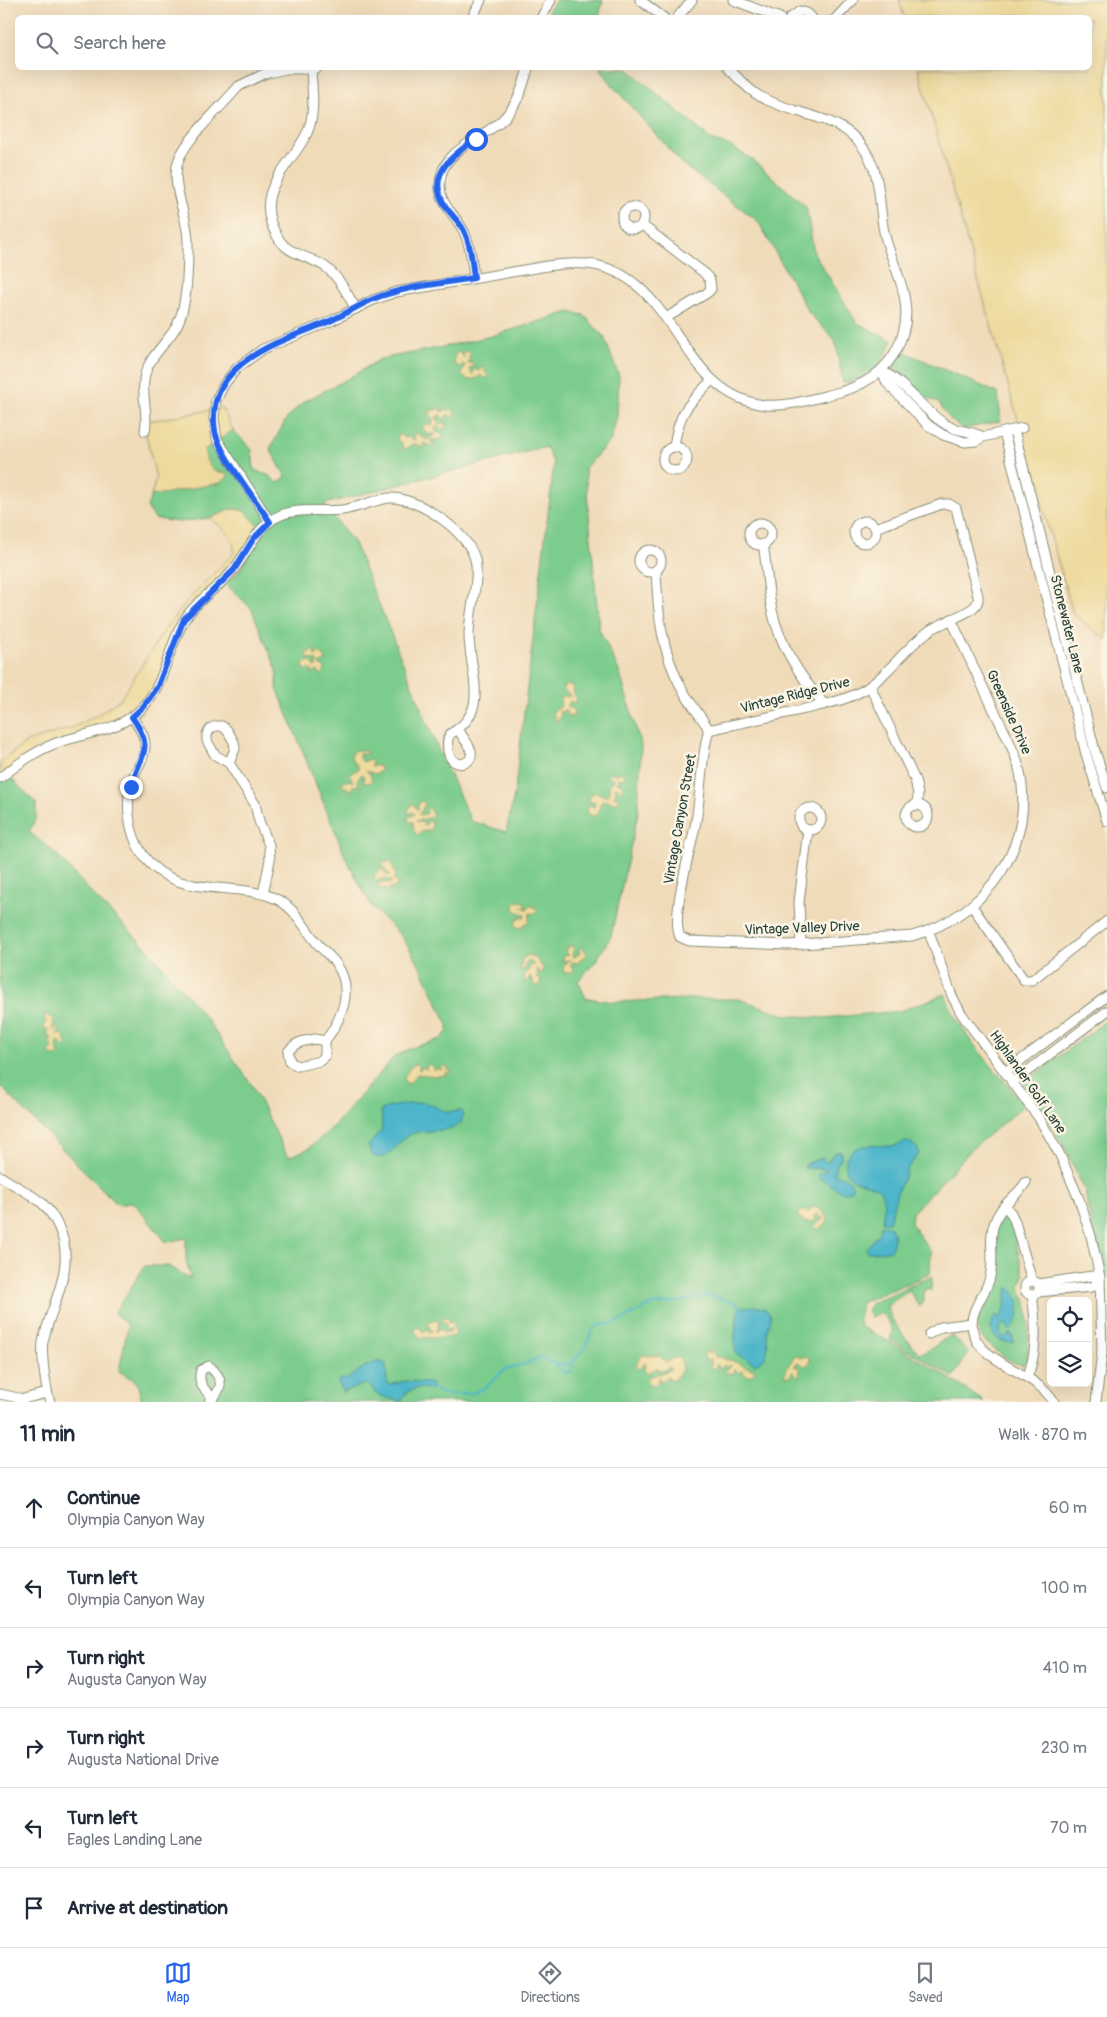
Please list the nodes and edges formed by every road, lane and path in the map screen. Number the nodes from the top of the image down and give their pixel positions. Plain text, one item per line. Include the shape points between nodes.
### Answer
1 (481, 0) edge
2 (551, 0) edge
3 (640, 0) edge
4 (692, 0) edge
5 (734, 0) edge
6 (853, 0) edge
7 (474, 15) edge
8 (543, 15) edge
9 (660, 15) edge
10 (680, 15) edge
11 (772, 15) edge
12 (794, 15) edge
13 (809, 15) edge
14 (839, 15) edge
15 (288, 70) edge
16 (314, 70) edge
17 (528, 70) edge
18 (730, 70) edge
19 (642, 225) dead end
20 (474, 278) junction
21 (356, 309) junction
22 (666, 318) junction
23 (882, 371) junction
24 (712, 380) junction
25 (145, 431) dead end
26 (1004, 432) junction
27 (674, 446) dead end
28 (270, 522) junction
29 (875, 528) dead end
30 (764, 544) dead end
31 (656, 570) dead end
32 (950, 619) junction
33 (870, 686) junction
34 (824, 704) junction
35 (132, 717) junction
36 (459, 730) dead end
37 (708, 730) junction
38 (229, 763) dead end
39 (0, 778) edge
40 (1107, 788) edge
41 (917, 805) dead end
42 (1107, 822) edge
43 (808, 830) dead end
44 (263, 894) junction
45 (972, 906) junction
46 (1107, 921) edge
47 (929, 932) junction
48 (678, 935) joint
49 (801, 944) junction
50 (1107, 996) edge
51 (1107, 1011) edge
52 (325, 1041) dead end
53 (1005, 1072) junction
54 (1012, 1082) junction
55 (0, 1176) edge
56 (1026, 1182) dead end
57 (1004, 1206) junction
58 (1100, 1281) junction
59 (1035, 1288) junction
60 (972, 1323) junction
61 (929, 1334) dead end
62 (1027, 1377) junction
63 (0, 1394) edge
64 (48, 1398) edge
65 (1054, 1402) edge
66 (1096, 1402) edge

1 - 7 street
2 - 8 street
3 - 9 street
4 - 10 street
5 - 11 street
6 - 14 street
12 - 13 street via 800,11
15 - 25 street via 275,71 239,86 180,155 176,169 188,243 184,301 178,325 145,375
16 - 21 street via 310,125 301,144 276,177 269,211 275,234 283,245 326,268 342,285
17 - 20 street via 524,86 507,115 450,158 440,178 443,202 466,235
18 - 23 street via 760,96 785,108 836,124 854,137 870,160 878,183 884,230 906,305 906,323 901,340
19 - 22 street via 710,280 711,289 707,293
20 - 21 street via 396,292
20 - 22 street via 558,264 588,264 617,273 637,284
21 - 28 street via 253,355 230,376 216,400 217,439
22 - 24 street
23 - 24 street via 851,389 794,404 775,405 741,399
23 - 26 street via 894,377 948,426 983,436
24 - 27 street via 684,412
26 - 40 street, Stonewater Lane via 1018,429 1095,751
26 - 42 street, Stonewater Lane via 1086,754
28 - 35 street via 254,538 234,570 184,619 157,688
28 - 36 street via 288,513 352,508 389,498 417,504 464,539 473,552 477,574 469,614 475,698 467,721
29 - 32 street, Vintage Ridge Drive via 942,504 956,508 978,602 972,609
30 - 34 street via 771,603 780,632 795,666
31 - 37 street via 658,617 664,644 682,689
32 - 33 street, Vintage Ridge Drive via 908,648
32 - 45 street, Greenside Drive via 1014,752 1022,796 1019,830 1012,854 994,884
33 - 34 street, Vintage Ridge Drive via 852,697
33 - 41 street via 915,780
34 - 37 street, Vintage Ridge Drive
35 - 39 street via 100,732 45,748 22,760
35 - 44 street via 141,729 146,747 129,798 132,830 142,854 158,871 183,884
37 - 48 street, Vintage Canyon Street via 697,820 683,878 676,927
38 - 44 street via 254,804 269,845 270,860
43 - 49 street via 799,902
44 - 52 street via 294,911 342,975 345,994 342,1013
45 - 46 street via 1024,980 1032,980
45 - 47 street, Greenside Drive
47 - 49 street, Vintage Valley Drive via 893,938
47 - 53 street, Highlander Golf Lane via 961,1013
48 - 49 street, Vintage Valley Drive via 689,941
50 - 53 street
51 - 54 street
53 - 54 street, Highlander Golf Lane
54 - 58 street, Highlander Golf Lane via 1046,1130 1075,1186 1091,1236
55 - 64 street via 42,1203 63,1236 65,1275 43,1343
56 - 57 street
57 - 59 street via 1015,1222
57 - 60 street via 998,1213 991,1236 990,1278
58 - 59 street via 1092,1287 1061,1285
58 - 66 street, Highlander Golf Lane via 1102,1353
59 - 62 street via 1032,1361
60 - 61 street via 942,1328
60 - 62 street via 973,1335 989,1354
62 - 65 street
63 - 64 street via 23,1399

